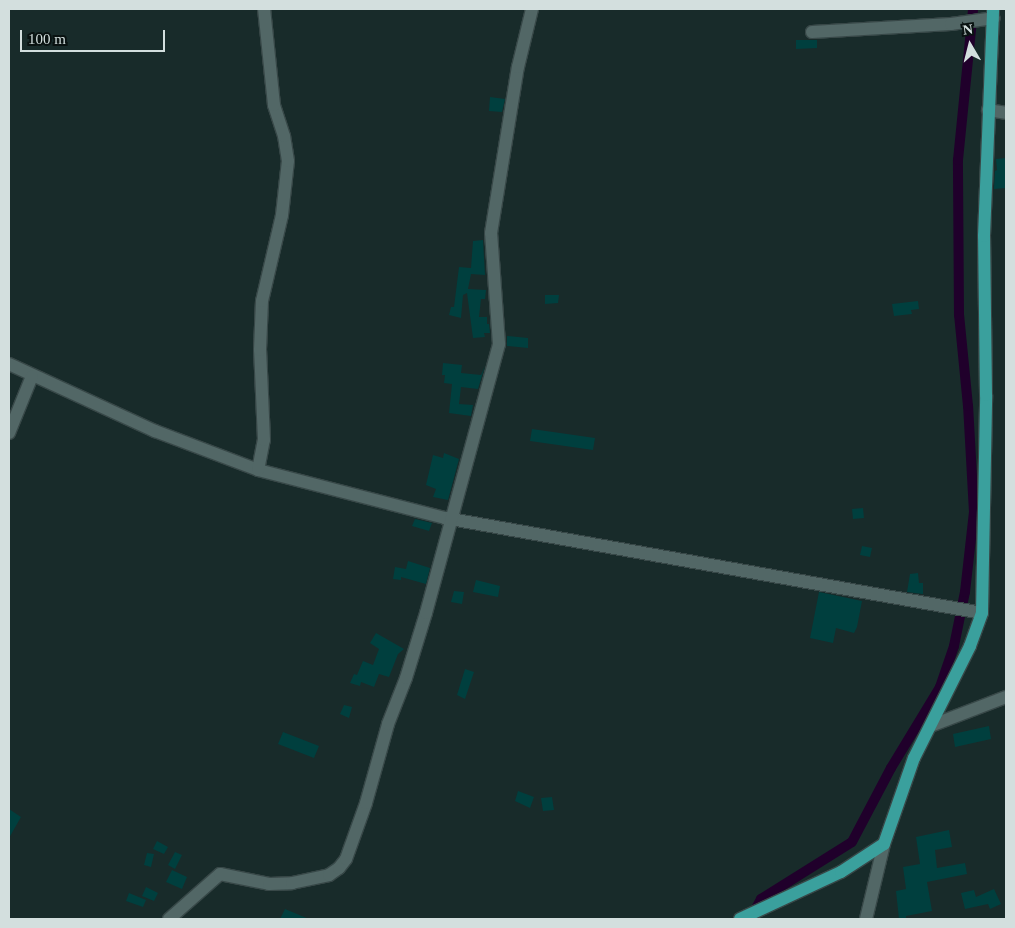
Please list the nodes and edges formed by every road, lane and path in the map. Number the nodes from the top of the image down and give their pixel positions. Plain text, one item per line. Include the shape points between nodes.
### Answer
1 (264, 9) edge
2 (532, 9) edge
3 (994, 13) edge
4 (812, 32) dead end
5 (988, 110) junction
6 (1006, 112) edge
7 (9, 364) edge
8 (32, 376) junction
9 (9, 432) edge
10 (258, 470) junction
11 (451, 518) junction
12 (977, 611) junction
13 (1006, 697) edge
14 (933, 725) junction
15 (884, 844) junction
16 (170, 919) edge
17 (740, 919) edge
18 (866, 919) edge

1 - 10 street via 274,105 288,161 282,215 262,301 260,350 264,440
2 - 11 street via 518,67 492,233 499,344
3 - 4 street via 979,21 951,24
3 - 5 main road
5 - 6 street
5 - 12 main road via 984,236 986,395
7 - 8 street
8 - 9 street
8 - 10 street via 155,431
10 - 11 street
11 - 12 street
11 - 16 street via 406,678 388,724 346,859 330,875 292,883 269,884 220,874
12 - 14 main road via 970,646
13 - 14 street
14 - 15 main road via 914,758
15 - 17 main road via 841,872
15 - 18 street

